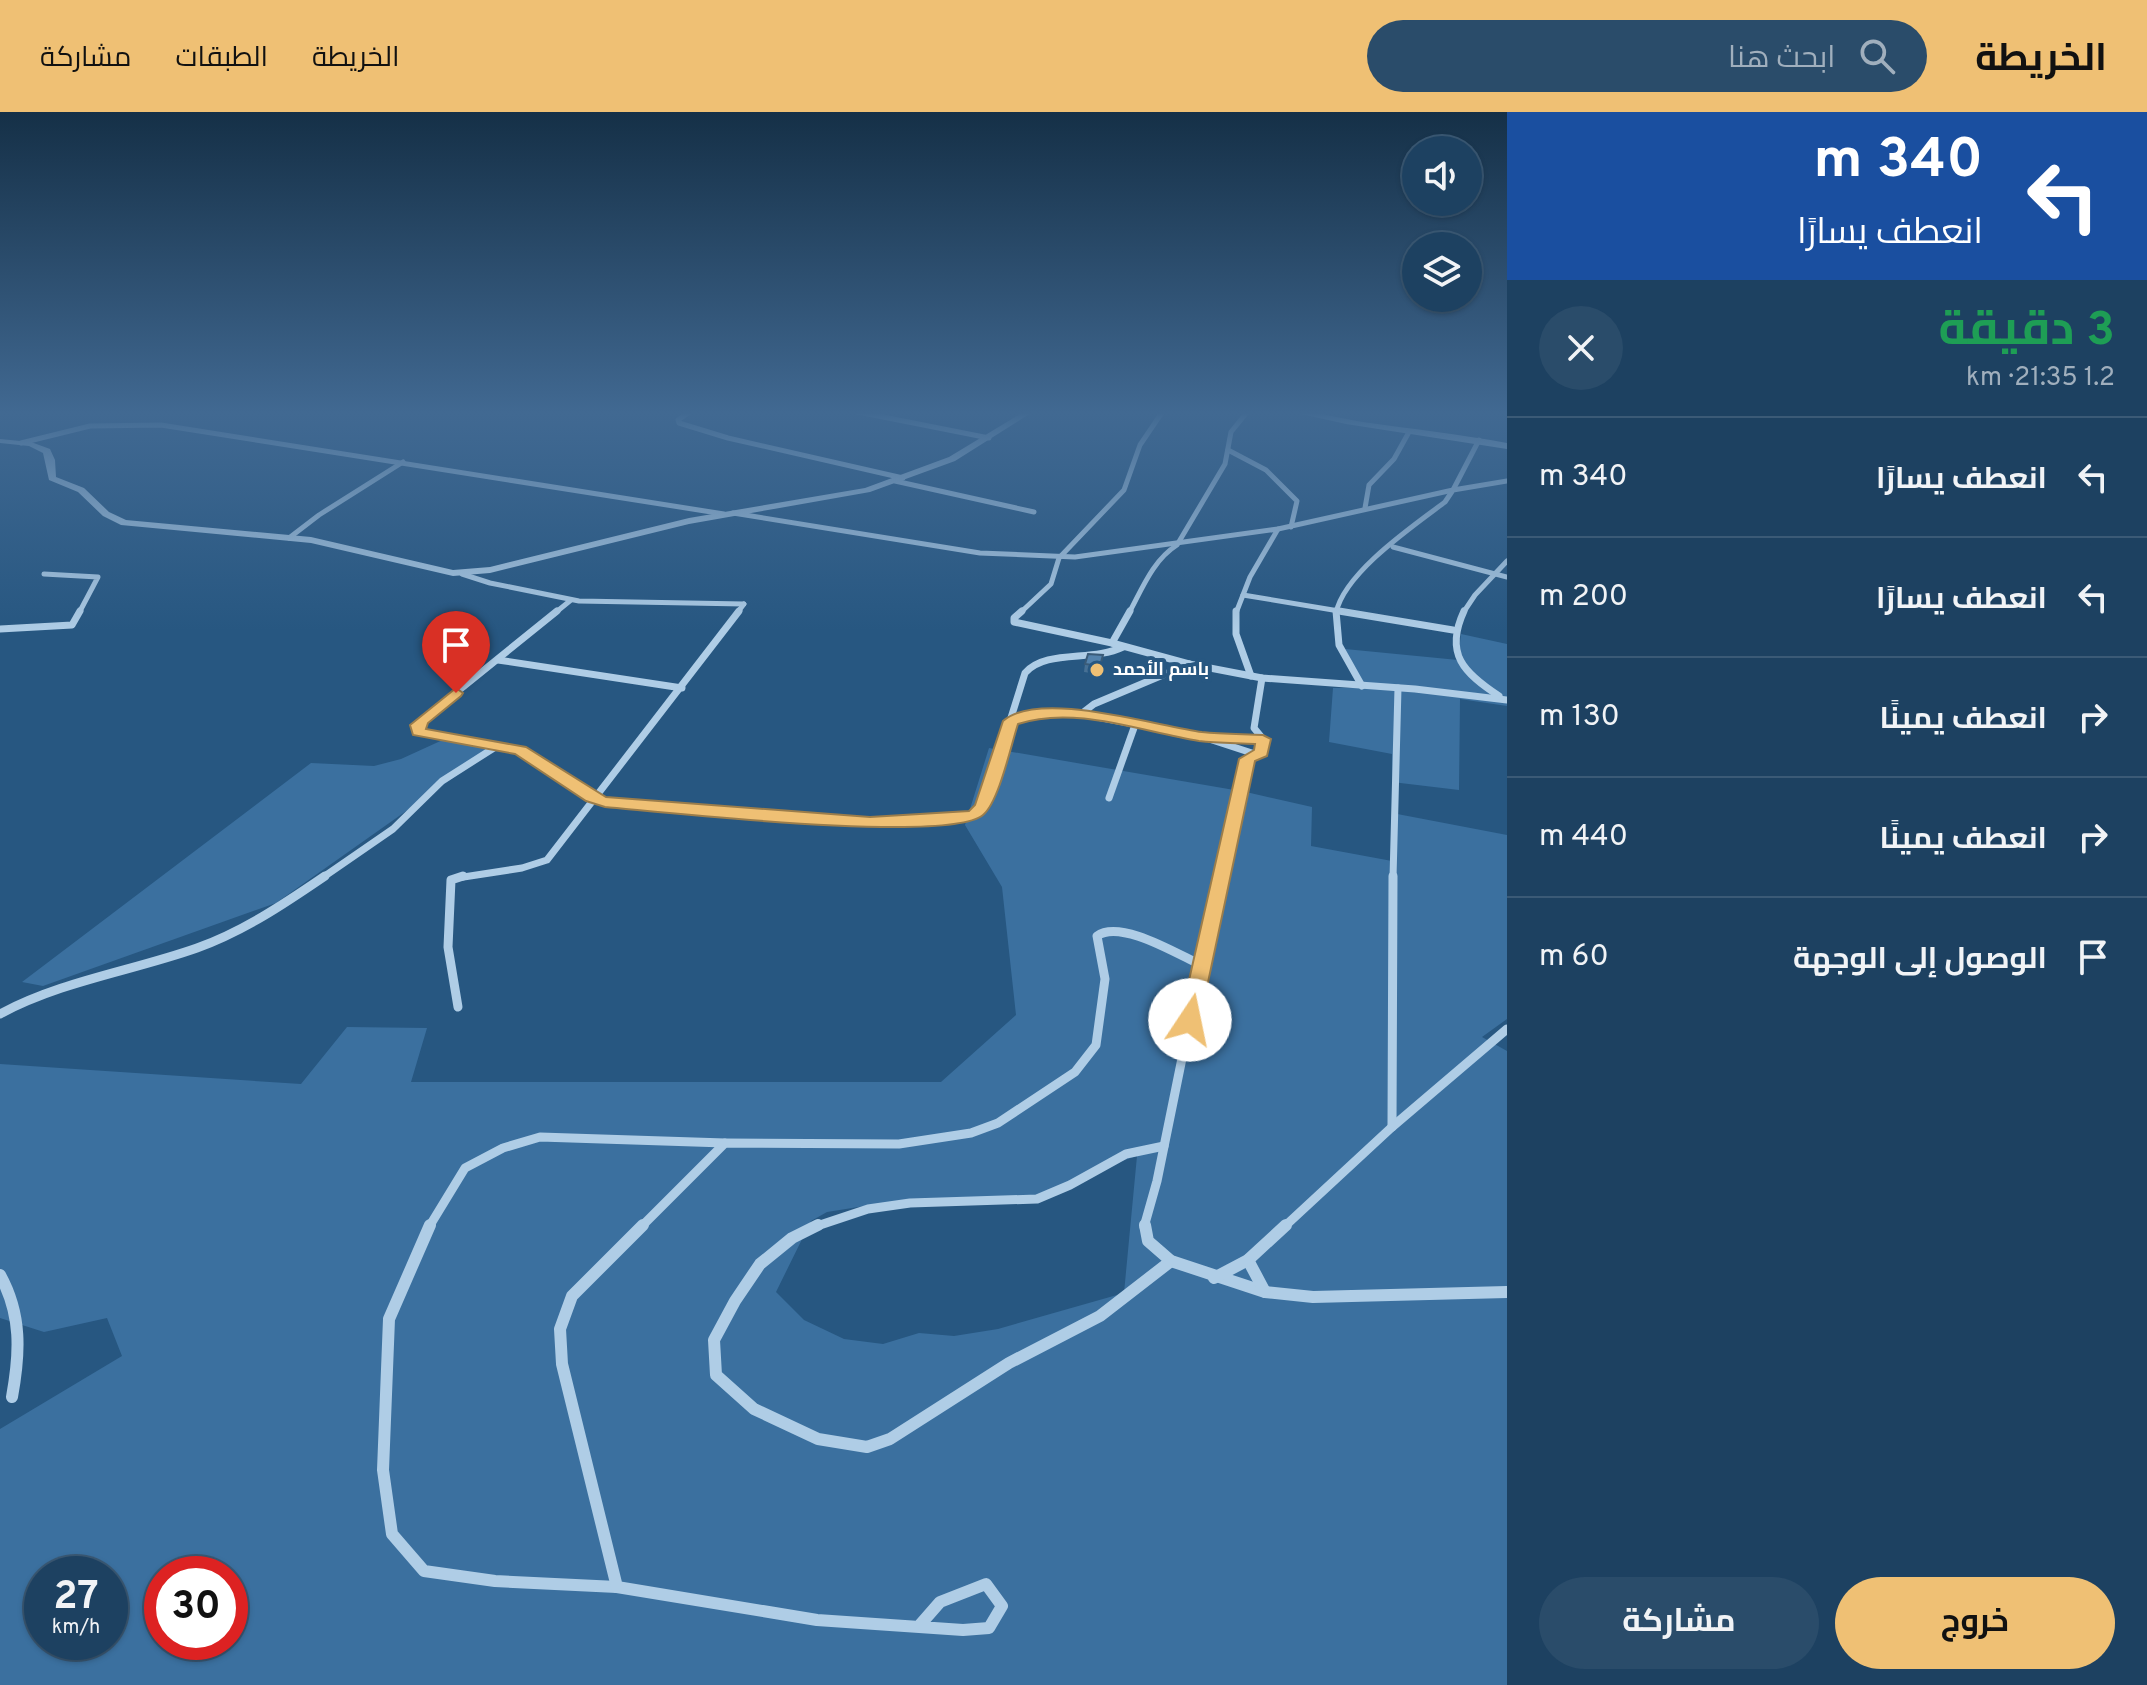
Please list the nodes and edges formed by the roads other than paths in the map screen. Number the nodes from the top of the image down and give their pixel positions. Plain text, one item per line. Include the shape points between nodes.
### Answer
1 (67, 484) edge
2 (367, 484) edge
3 (546, 484) edge
4 (884, 484) edge
5 (918, 484) edge
6 (1128, 484) edge
7 (1213, 484) edge
8 (1283, 484) edge
9 (1370, 484) edge
10 (1456, 484) edge
11 (1487, 484) edge
12 (1453, 490) junction
13 (1365, 508) junction
14 (1034, 512) dead end
15 (728, 513) junction
16 (1291, 527) junction
17 (1278, 529) junction
18 (289, 538) junction
19 (1177, 545) junction
20 (1393, 547) junction
21 (1059, 558) junction
22 (1507, 561) edge
23 (1494, 573) junction
24 (44, 574) dead end
25 (462, 574) junction
26 (1507, 577) edge
27 (1243, 595) junction
28 (571, 600) junction
29 (1337, 610) junction
30 (0, 629) edge
31 (1453, 630) junction
32 (1112, 643) junction
33 (1123, 647) junction
34 (498, 660) junction
35 (1189, 664) junction
36 (1251, 676) junction
37 (1262, 678) junction
38 (1362, 686) junction
39 (682, 688) junction
40 (1398, 688) junction
41 (1507, 700) edge
42 (1081, 714) junction
43 (1011, 721) junction
44 (1135, 725) junction
45 (1254, 728) junction
46 (1242, 736) junction
47 (1203, 737) junction
48 (1263, 739) junction
49 (497, 746) junction
50 (1236, 748) junction
51 (1258, 755) junction
52 (1247, 759) junction
53 (592, 798) junction
54 (1109, 798) dead end
55 (1201, 965) junction
56 (458, 1007) dead end
57 (0, 1014) edge
58 (1507, 1029) edge
59 (1392, 1127) junction
60 (725, 1143) junction
61 (1164, 1146) junction
62 (1248, 1260) junction
63 (1171, 1261) junction
64 (0, 1275) edge
65 (1214, 1278) junction
66 (1265, 1292) junction
67 (1507, 1292) edge
68 (12, 1397) dead end
69 (617, 1587) junction
70 (919, 1626) junction

1 - 18 street via 116,521
2 - 18 street
3 - 15 street
4 - 15 street
5 - 14 street
6 - 21 street
7 - 19 street
8 - 16 street via 1297,501
9 - 13 street
10 - 12 street
11 - 12 street
12 - 13 street
12 - 20 street
13 - 16 street
15 - 21 street via 980,553
15 - 25 street
16 - 17 street
17 - 19 street
17 - 27 street
18 - 25 street
19 - 21 street
19 - 32 street via 1154,567
20 - 23 street
20 - 29 street via 1359,577
21 - 32 street via 1051,584 1014,622
22 - 23 street
23 - 26 street
23 - 31 street via 1470,598
24 - 30 street via 98,577 72,625
25 - 28 street
27 - 29 street
27 - 36 street via 1235,629
28 - 34 street
28 - 39 street via 744,604
29 - 31 street
29 - 38 street via 1344,657
31 - 41 street via 1456,658
32 - 33 street
33 - 35 street
33 - 43 street via 1101,657 1033,665 1014,698
34 - 39 street
34 - 49 street via 416,729
35 - 36 street
35 - 42 street
36 - 37 street
37 - 38 street
37 - 45 street
38 - 40 street
39 - 53 street
40 - 41 street
40 - 59 street
42 - 43 street via 1048,712
42 - 44 street
43 - 53 street via 983,807 960,819 820,820
44 - 47 street
44 - 54 street
45 - 46 street
45 - 48 street
46 - 47 street
46 - 48 street
46 - 50 street
47 - 50 street
48 - 51 street
49 - 53 street via 520,750
49 - 57 street via 442,781 393,829 272,912 197,948 30,998
50 - 51 street
50 - 52 street
51 - 52 street
52 - 55 street
53 - 56 street via 547,860 525,871 470,871 451,880 448,947
55 - 60 street via 1126,931 1102,932 1097,936 1105,979 1096,1045 1075,1072 998,1123 971,1133 899,1144
55 - 61 street
58 - 59 street
59 - 62 street
60 - 69 street via 572,1296 560,1329 562,1364
60 - 69 street via 540,1137 503,1148 465,1168 434,1215 389,1319 383,1470 392,1534 408,1553 424,1571 495,1581
61 - 63 street via 1144,1228 1156,1251
61 - 63 street via 1108,1160 1059,1193 1037,1199 899,1202 853,1210 797,1232 747,1279 713,1344 716,1375 754,1409 818,1439 867,1447 890,1439 1009,1363 1100,1316
62 - 65 street
62 - 66 street
63 - 65 street
64 - 68 street via 19,1317
65 - 66 street
66 - 67 street via 1313,1297
69 - 70 street via 817,1620
70 - 70 street via 989,1628 1002,1606 986,1584 940,1602

